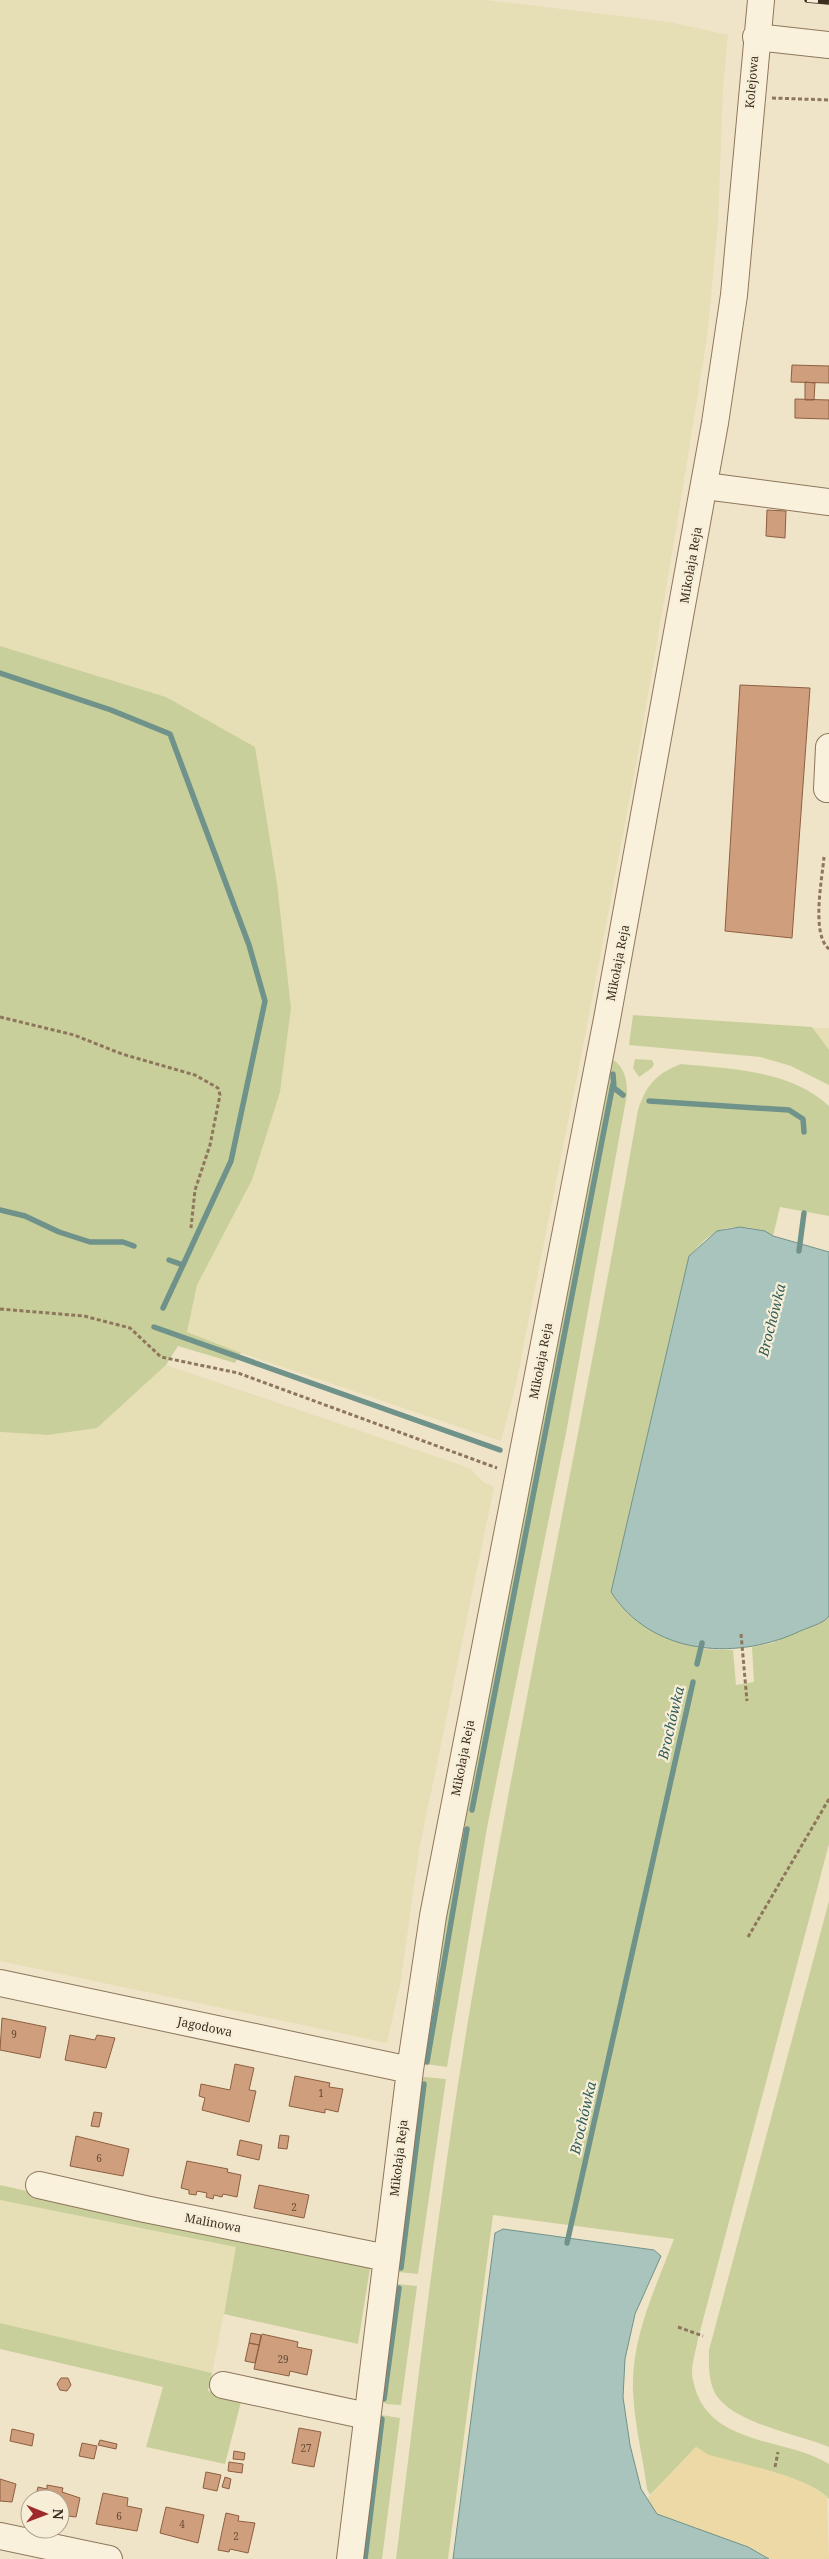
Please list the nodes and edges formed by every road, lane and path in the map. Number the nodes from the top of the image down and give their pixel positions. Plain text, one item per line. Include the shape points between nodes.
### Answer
1 (761, 0) edge
2 (756, 37) junction
3 (829, 46) edge
4 (750, 98) junction
5 (829, 100) edge
6 (746, 164) joint
7 (705, 486) junction
8 (829, 502) edge
9 (829, 747) edge
10 (829, 789) edge
11 (824, 857) dead end
12 (829, 949) edge
13 (0, 1017) edge
14 (191, 1228) dead end
15 (0, 1309) edge
16 (518, 1476) junction
17 (741, 1634) dead end
18 (747, 1701) dead end
19 (829, 1800) edge
20 (748, 1937) dead end
21 (0, 1983) edge
22 (410, 2070) junction
23 (39, 2185) dead end
24 (387, 2258) junction
25 (678, 2328) dead end
26 (703, 2336) dead end
27 (223, 2385) dead end
28 (367, 2416) junction
29 (778, 2452) dead end
30 (775, 2467) dead end
31 (0, 2536) edge
32 (108, 2559) edge
33 (350, 2559) edge

1 - 2 street, Kolejowa
2 - 3 street
2 - 4 street, Kolejowa
4 - 5 path
4 - 6 street, Kolejowa
6 - 7 street, Mikołaja Reja via 734,295
7 - 8 street
7 - 16 street, Mikołaja Reja via 615,978
9 - 10 street
11 - 12 path via 818,918 823,944
13 - 14 path via 74,1035 122,1054 195,1075 218,1088 220,1095 210,1145 194,1190
15 - 16 path via 84,1316 130,1328 161,1357 238,1373
16 - 22 street, Mikołaja Reja via 433,1916
17 - 18 path
19 - 20 path
21 - 22 street, Jagodowa
22 - 24 street, Mikołaja Reja
23 - 24 street, Malinowa
24 - 28 street, Mikołaja Reja
25 - 26 path
27 - 28 street
28 - 33 street, Mikołaja Reja
29 - 30 path
31 - 32 street

